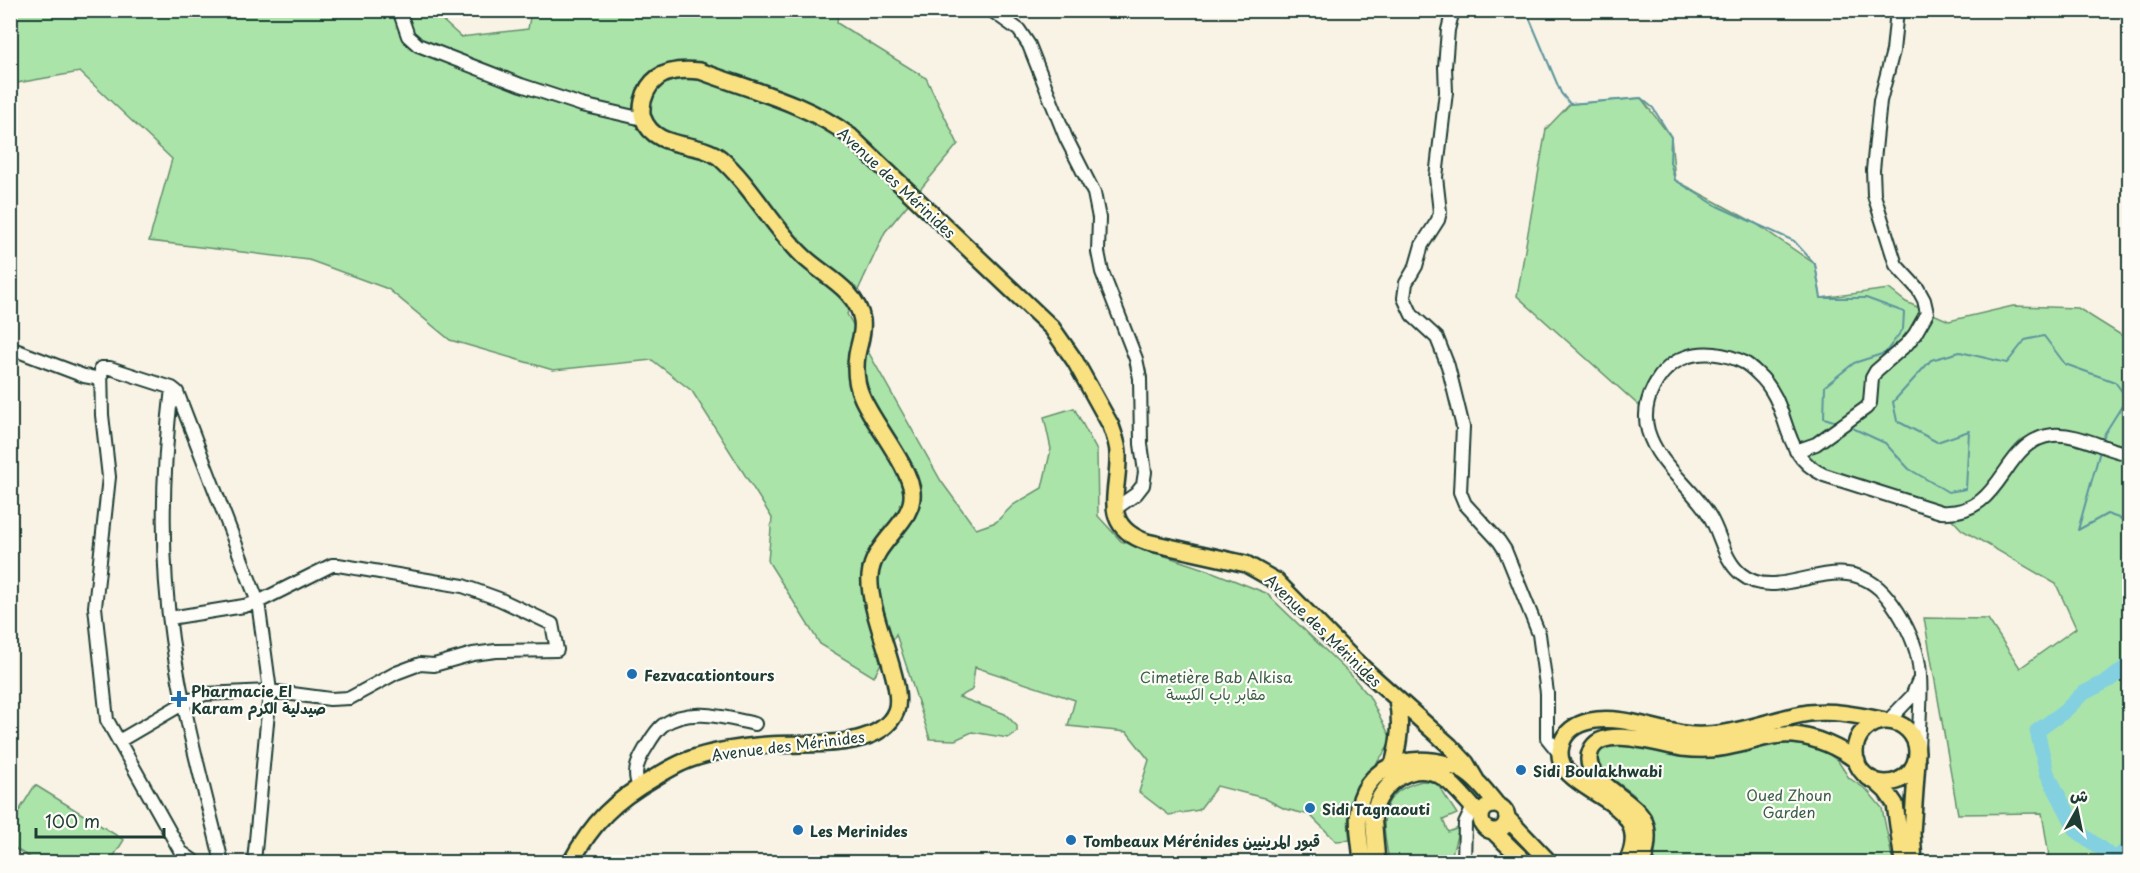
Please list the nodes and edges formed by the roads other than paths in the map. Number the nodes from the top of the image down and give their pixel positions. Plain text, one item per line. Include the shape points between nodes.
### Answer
1 (399, 10) edge
2 (991, 10) edge
3 (1453, 10) edge
4 (1898, 10) edge
5 (643, 119) junction
6 (10, 348) edge
7 (101, 379) junction
8 (172, 388) junction
9 (1796, 451) junction
10 (2127, 454) edge
11 (1115, 509) junction
12 (258, 602) junction
13 (170, 618) junction
14 (1919, 678) junction
15 (270, 691) junction
16 (1397, 700) junction
17 (184, 704) junction
18 (1887, 721) junction
19 (755, 724) dead end
20 (1436, 735) junction
21 (119, 741) junction
22 (1918, 752) junction
23 (1560, 754) junction
24 (1857, 761) junction
25 (1393, 765) junction
26 (1450, 765) junction
27 (1476, 780) junction
28 (1874, 780) junction
29 (639, 786) junction
30 (1483, 810) junction
31 (1508, 819) junction
32 (1494, 832) junction
33 (195, 862) edge
34 (222, 862) edge
35 (254, 862) edge
36 (571, 862) edge
37 (1362, 862) edge
38 (1377, 862) edge
39 (1464, 862) edge
40 (1525, 862) edge
41 (1549, 862) edge
42 (1627, 862) edge
43 (1642, 862) edge
44 (1903, 862) edge
45 (1914, 862) edge

1 - 5 street via 408,36 418,45 521,85
2 - 11 street via 1019,30 1029,45 1066,138 1094,193 1102,272 1136,359 1145,472 1143,485 1136,494
3 - 23 street via 1436,177 1440,212 1406,283 1404,298 1412,315 1437,338 1448,366 1463,427 1460,492 1465,504 1499,541 1539,633 1547,693 1547,738
4 - 9 street via 1893,51 1880,101 1874,195 1896,265 1918,289 1927,313 1907,344 1872,378 1870,403 1816,444
5 - 11 main road, Avenue des Mérinides via 645,91 656,78 683,69 699,71 809,110 850,136 1030,307 1065,346 1116,440
5 - 29 main road, Avenue des Mérinides via 650,129 670,142 718,156 773,224 803,256 841,286 857,306 862,320 856,378 860,393 906,473 912,493 904,519 877,551 870,579 895,681 895,712 888,723 874,734 852,740 767,745 700,756
6 - 7 street
7 - 8 street via 101,368 107,368
7 - 21 street via 109,477 95,607 107,720
8 - 12 street via 180,399
8 - 13 street via 165,466 165,560
9 - 10 street via 1824,475 1955,513 1987,496 2032,441 2063,435
9 - 14 street via 1778,398 1746,363 1715,354 1686,357 1670,366 1651,391 1646,412 1652,441 1665,463 1705,509 1735,568 1757,582 1773,584 1838,573 1863,577 1896,609 1918,658
11 - 16 main road, Avenue des Mérinides via 1132,537 1246,564 1276,581
12 - 13 street
12 - 15 street
12 - 15 street via 332,565 349,567 463,586 499,599 552,624 557,650 496,651 434,665 420,664 350,698
13 - 17 street
14 - 18 street via 1912,696
14 - 22 street
15 - 17 street via 205,694
15 - 35 street
16 - 20 main road, Avenue des Mérinides
16 - 25 main road via 1400,726
17 - 21 street
17 - 34 street
18 - 22 main road via 1907,729
18 - 23 main road via 1817,713 1734,732 1701,735 1593,720 1571,729 1562,742
18 - 24 main road via 1871,724 1860,735 1855,750
19 - 29 street via 694,714 668,722 640,758 635,772
20 - 26 main road
20 - 27 main road, Avenue des Mérinides via 1459,755
21 - 33 street via 181,852
22 - 28 main road via 1913,769 1902,779 1891,783
22 - 45 main road via 1912,833
23 - 42 main road via 1570,773 1629,821 1634,837
24 - 28 main road via 1863,773
24 - 43 main road via 1829,745 1791,735 1712,749 1680,748 1620,737 1602,739 1592,749 1591,770 1641,816 1647,833
25 - 26 main road via 1419,759
25 - 37 main road via 1375,778 1361,799 1358,820
26 - 27 main road
26 - 30 main road
27 - 30 main road
28 - 44 main road via 1895,804
29 - 36 main road, Avenue des Mérinides via 597,820
30 - 31 main road via 1504,809
30 - 32 main road via 1480,821 1484,828
30 - 38 main road via 1438,775 1417,771 1397,778 1385,788 1373,815
30 - 39 street via 1465,824
31 - 32 main road via 1503,828
31 - 41 main road
32 - 40 main road

